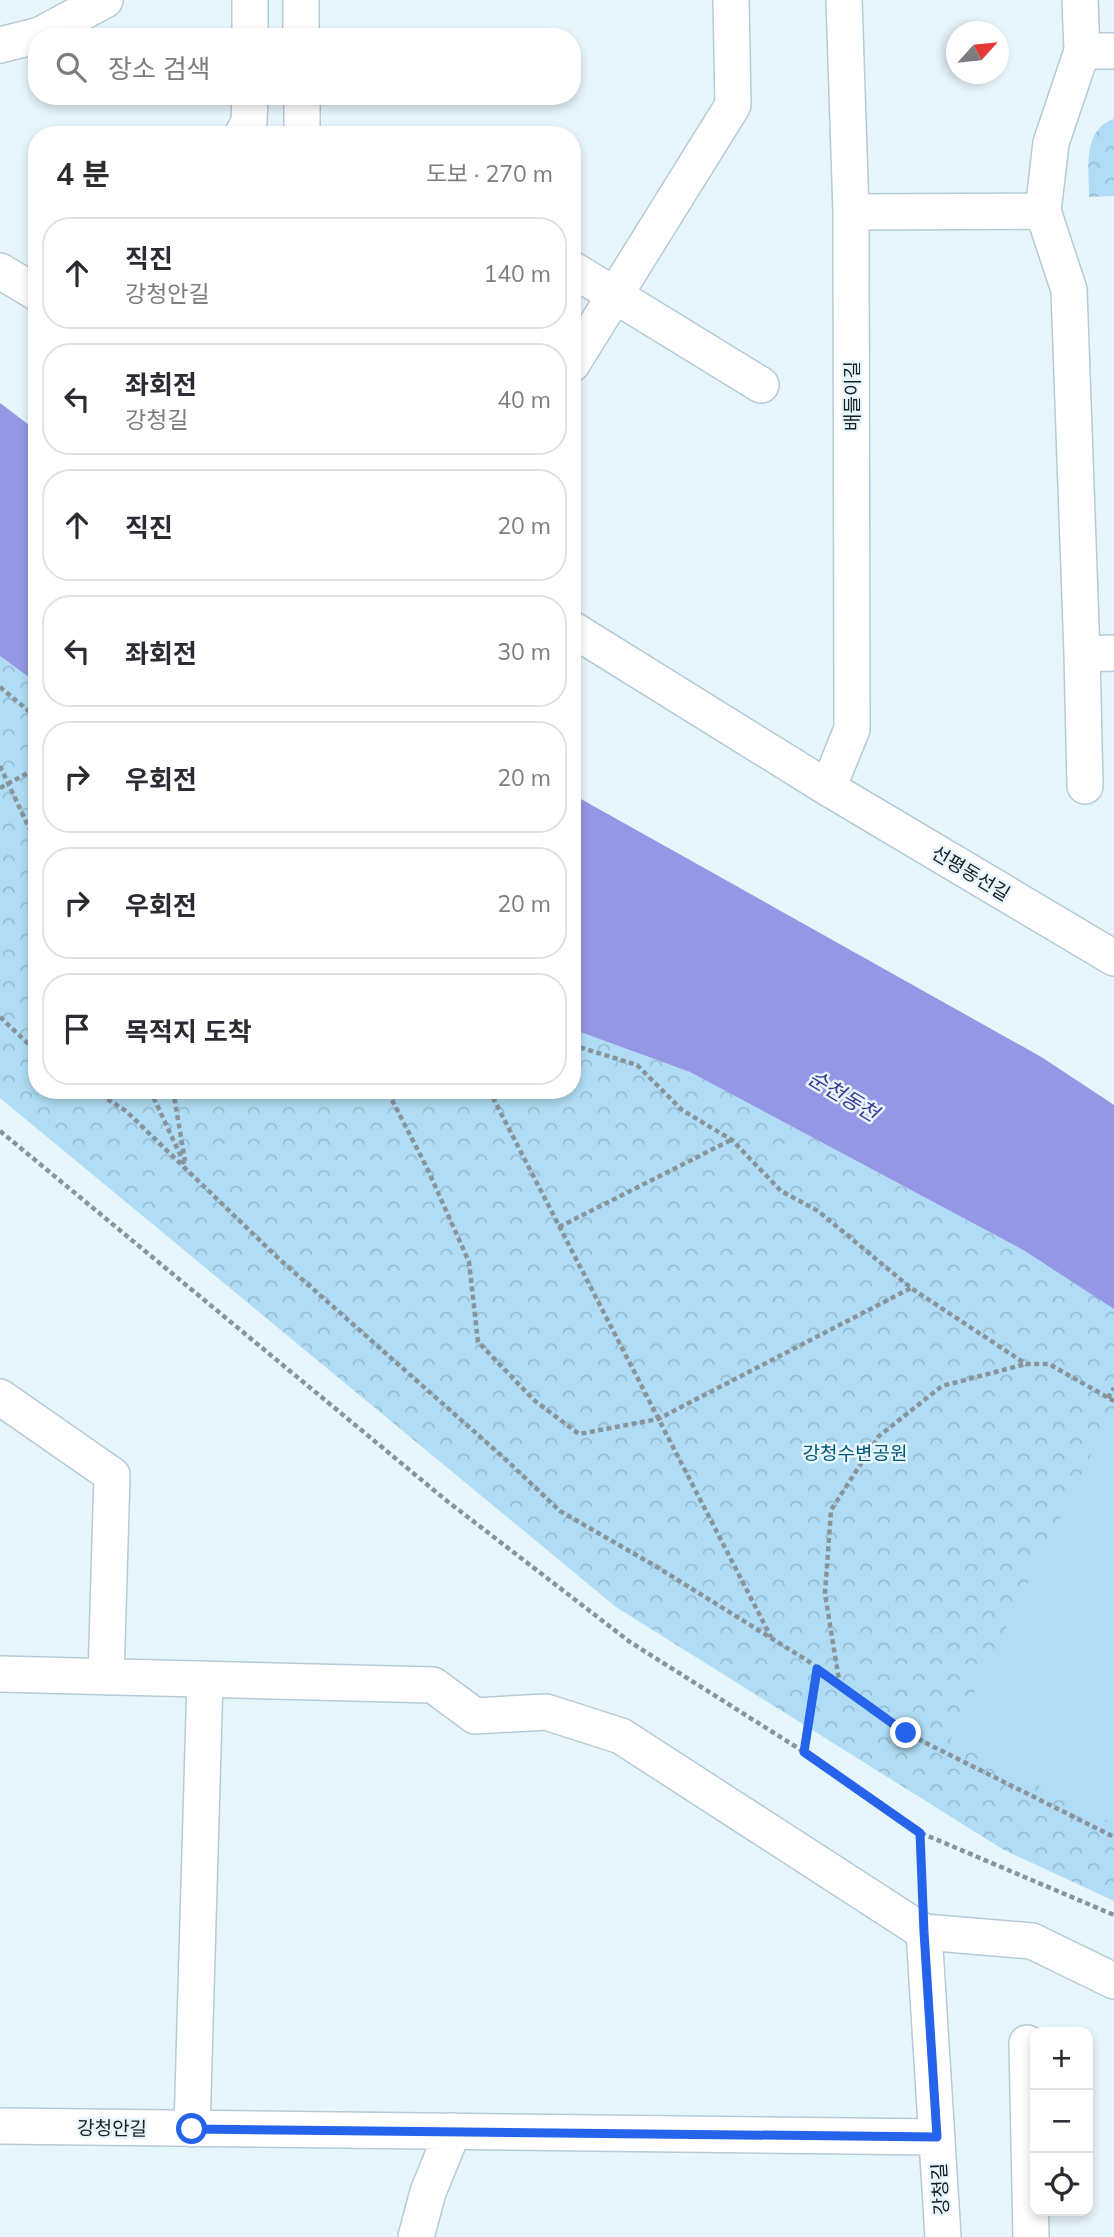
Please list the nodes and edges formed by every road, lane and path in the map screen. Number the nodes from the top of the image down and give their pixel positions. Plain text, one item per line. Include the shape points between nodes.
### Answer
1 (105, 0) edge
2 (250, 0) edge
3 (301, 0) edge
4 (731, 0) edge
5 (844, 0) edge
6 (1080, 0) edge
7 (53, 28) edge
8 (250, 28) edge
9 (302, 28) edge
10 (28, 38) edge
11 (0, 45) edge
12 (1098, 51) edge
13 (250, 105) edge
14 (302, 105) edge
15 (247, 126) edge
16 (302, 126) edge
17 (1043, 211) junction
18 (851, 212) junction
19 (0, 271) edge
20 (581, 274) edge
21 (28, 288) edge
22 (615, 295) junction
23 (581, 350) edge
24 (761, 384) dead end
25 (581, 635) edge
26 (1098, 653) edge
27 (0, 687) edge
28 (28, 710) edge
29 (0, 766) edge
30 (28, 773) edge
31 (9, 783) junction
32 (1085, 786) dead end
33 (0, 788) edge
34 (828, 788) junction
35 (28, 825) edge
36 (1114, 958) edge
37 (0, 1017) edge
38 (28, 1043) edge
39 (581, 1048) edge
40 (107, 1099) edge
41 (154, 1099) edge
42 (175, 1099) edge
43 (392, 1099) edge
44 (494, 1099) edge
45 (0, 1131) edge
46 (732, 1140) junction
47 (187, 1169) junction
48 (559, 1227) junction
49 (911, 1289) junction
50 (1026, 1364) junction
51 (1114, 1388) edge
52 (0, 1397) edge
53 (1108, 1398) junction
54 (1114, 1401) edge
55 (658, 1419) junction
56 (772, 1639) junction
57 (817, 1669) junction
58 (0, 1674) edge
59 (106, 1676) junction
60 (205, 1679) junction
61 (840, 1686) junction
62 (804, 1752) junction
63 (920, 1833) junction
64 (1114, 1837) edge
65 (1114, 1915) edge
66 (924, 1932) junction
67 (1114, 1981) edge
68 (1027, 2043) dead end
69 (0, 2126) edge
70 (192, 2129) junction
71 (453, 2132) junction
72 (937, 2137) junction
73 (416, 2237) edge
74 (943, 2237) edge
75 (1031, 2237) edge

1 - 7 street
2 - 8 street
3 - 9 street
4 - 22 street via 733,105
5 - 18 street, 배들이길
6 - 12 street
10 - 11 street
12 - 17 street via 1051,143
13 - 15 street
14 - 16 street
17 - 18 street
17 - 26 street via 1069,290
18 - 34 street, 배들이길 via 852,729
19 - 21 street
20 - 22 street
22 - 23 street
22 - 24 street
25 - 34 street, 선평동선길
26 - 32 street
27 - 28 path
29 - 31 path
30 - 31 path
31 - 33 path
31 - 35 path
34 - 36 street, 선평동선길
37 - 38 path
39 - 46 path via 637,1065 682,1110
40 - 47 path
41 - 47 path
42 - 47 path
43 - 55 path via 469,1262 478,1342 535,1401 579,1434
44 - 48 path
45 - 62 path via 458,1509 630,1642
46 - 48 path
46 - 49 path via 781,1191 818,1211
47 - 56 path via 278,1258 560,1511
48 - 55 path
49 - 50 path
49 - 55 path
50 - 53 path via 1049,1364
50 - 61 path via 942,1386 879,1436 831,1510 825,1594
51 - 53 path
52 - 59 street via 112,1475
53 - 54 path
55 - 56 path
56 - 57 path
57 - 61 path
57 - 62 path
58 - 59 street
59 - 60 street
60 - 66 street via 433,1685 475,1716 545,1712 621,1736
60 - 70 street
61 - 64 path via 906,1733
62 - 63 path
63 - 65 path
63 - 66 path
66 - 67 street via 1032,1941
66 - 72 street, 강청길
68 - 75 street
69 - 70 street, 강청안길
70 - 71 street, 강청안길
71 - 72 street, 강청안길
71 - 73 street via 428,2192
72 - 74 street, 강청길

